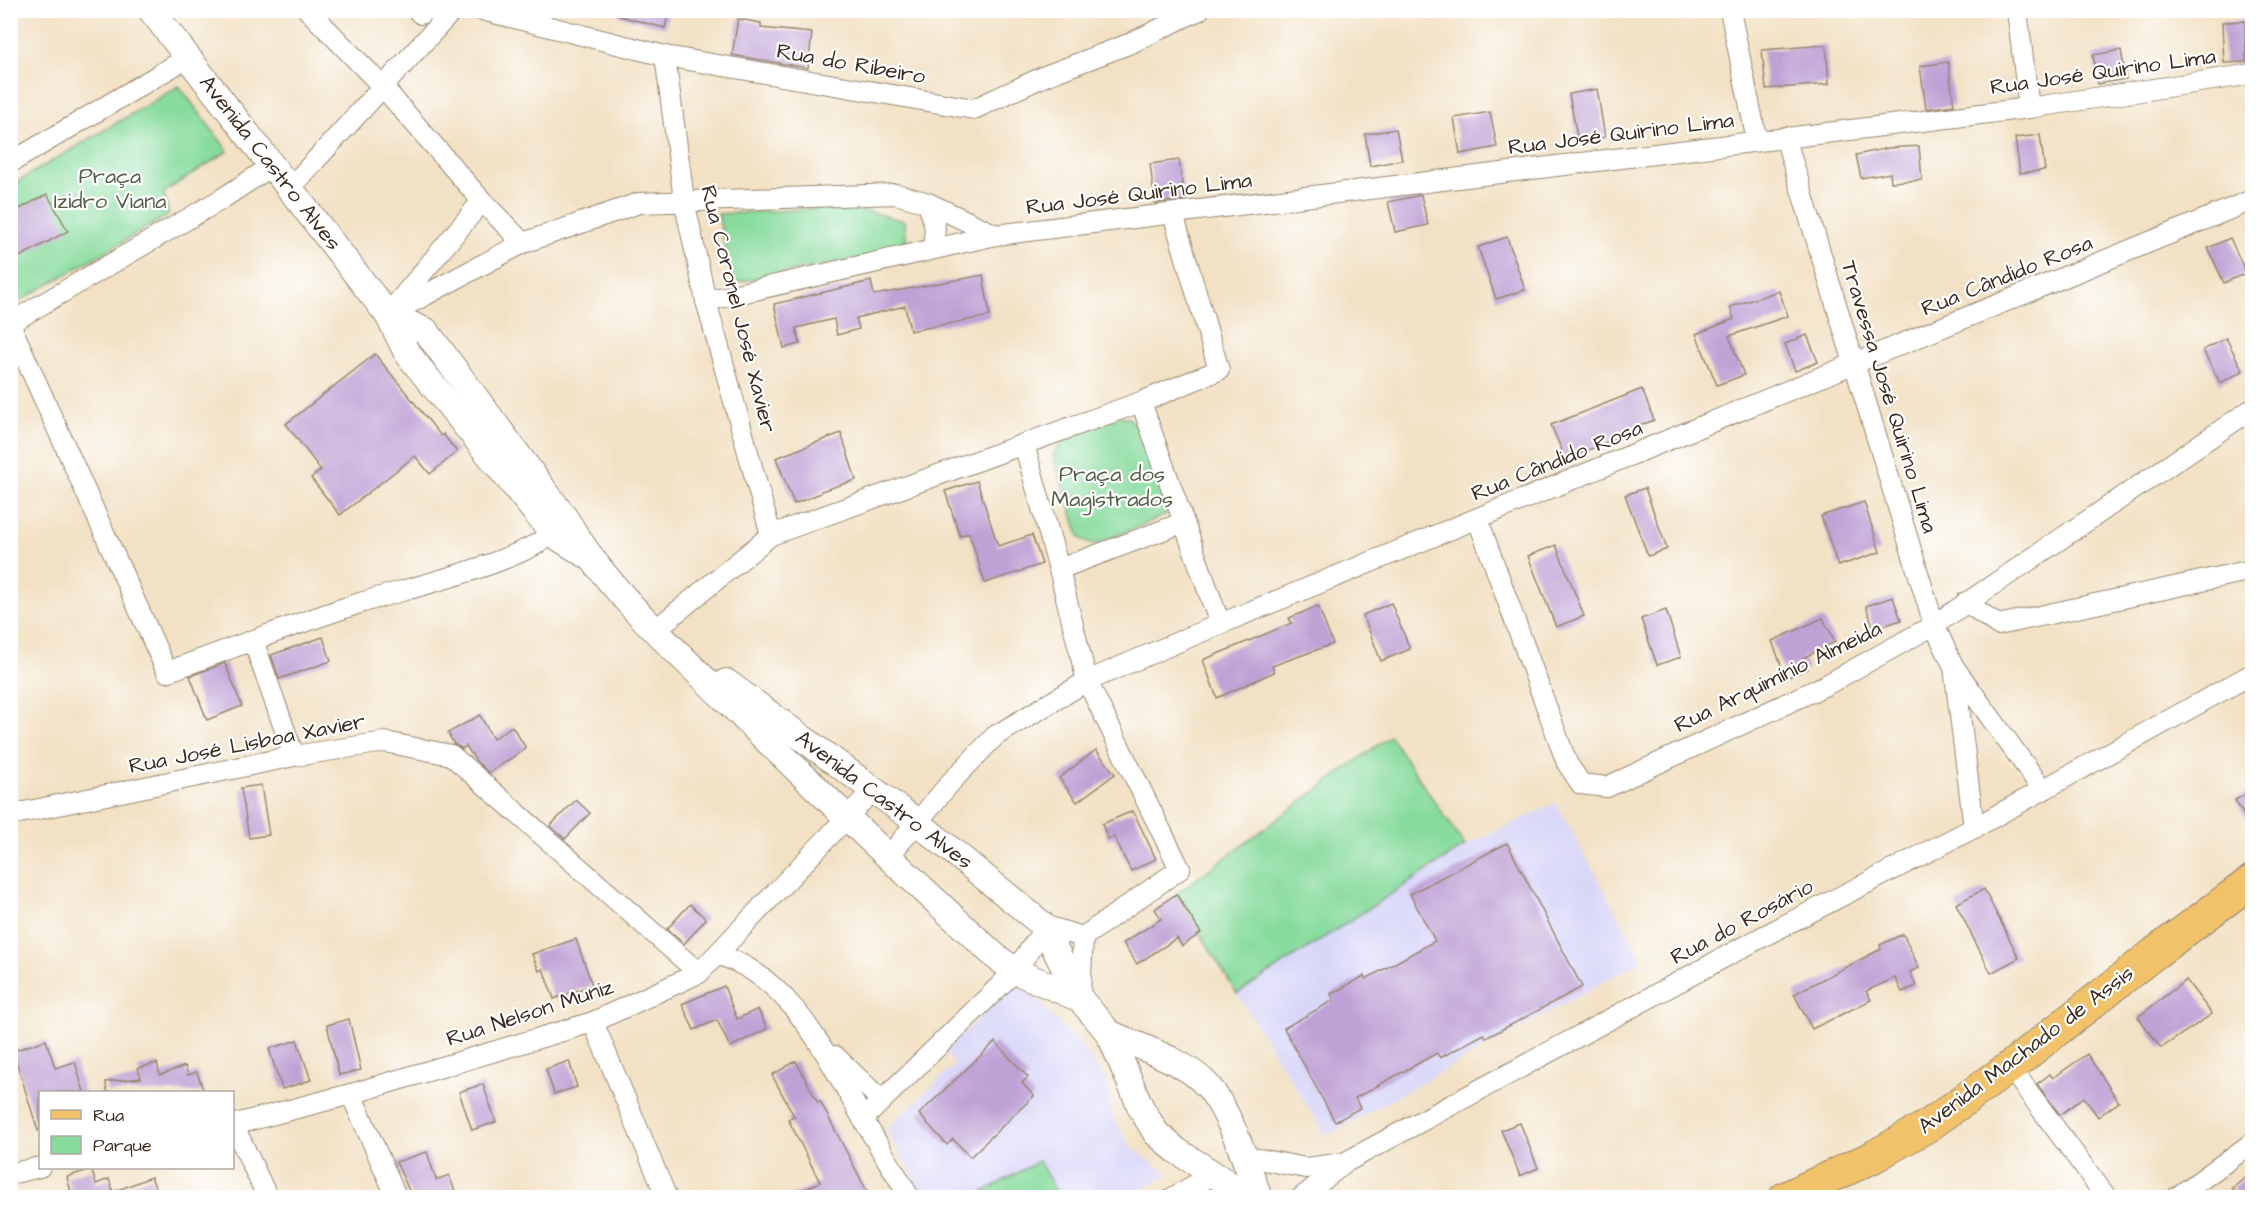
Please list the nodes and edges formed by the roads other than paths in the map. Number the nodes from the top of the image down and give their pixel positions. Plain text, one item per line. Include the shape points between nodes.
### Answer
1 (151, 10) edge
2 (308, 10) edge
3 (417, 10) edge
4 (424, 10) edge
5 (453, 10) edge
6 (482, 10) edge
7 (1198, 10) edge
8 (1730, 10) edge
9 (2017, 10) edge
10 (665, 56) junction
11 (187, 58) junction
12 (2253, 74) edge
13 (383, 87) junction
14 (2030, 108) junction
15 (1785, 137) junction
16 (1757, 141) junction
17 (10, 163) edge
18 (272, 166) junction
19 (291, 187) junction
20 (684, 200) junction
21 (2253, 200) edge
22 (482, 201) junction
23 (928, 203) junction
24 (1173, 214) junction
25 (996, 235) junction
26 (522, 243) junction
27 (933, 248) junction
28 (706, 300) junction
29 (388, 315) junction
30 (10, 323) edge
31 (1854, 365) junction
32 (1141, 402) junction
33 (2253, 409) edge
34 (1024, 444) junction
35 (1478, 520) junction
36 (1182, 523) junction
37 (561, 528) junction
38 (771, 535) junction
39 (1059, 569) junction
40 (2253, 570) edge
41 (1966, 602) junction
42 (1220, 624) junction
43 (1934, 625) junction
44 (655, 630) junction
45 (253, 640) junction
46 (1954, 667) junction
47 (2253, 674) edge
48 (1087, 681) junction
49 (294, 756) junction
50 (873, 790) junction
51 (2043, 790) junction
52 (10, 815) edge
53 (846, 819) junction
54 (917, 822) junction
55 (1974, 828) junction
56 (888, 857) junction
57 (2253, 881) edge
58 (1043, 925) junction
59 (1083, 937) junction
60 (719, 955) junction
61 (1015, 971) junction
62 (699, 974) junction
63 (1080, 999) junction
64 (592, 1022) junction
65 (1109, 1033) junction
66 (820, 1042) junction
67 (1176, 1064) junction
68 (2010, 1067) junction
69 (1136, 1093) junction
70 (351, 1094) junction
71 (882, 1101) junction
72 (863, 1119) junction
73 (234, 1124) edge
74 (234, 1126) edge
75 (1232, 1130) junction
76 (2253, 1143) edge
77 (1243, 1156) junction
78 (1344, 1163) junction
79 (39, 1167) edge
80 (1204, 1168) junction
81 (10, 1174) edge
82 (267, 1197) edge
83 (397, 1197) edge
84 (667, 1197) edge
85 (910, 1197) edge
86 (1172, 1197) edge
87 (1251, 1197) edge
88 (1259, 1197) edge
89 (1301, 1197) edge
90 (1785, 1197) edge
91 (2107, 1197) edge
92 (2176, 1197) edge

1 - 11 street, Avenida Castro Alves
2 - 13 street
3 - 4 street via 421,14
5 - 13 street
6 - 10 street, Rua do Ribeiro
7 - 10 street, Rua do Ribeiro via 1131,43 974,109
8 - 16 street
9 - 14 street
10 - 20 street, Rua Coronel José Xavier
11 - 17 street
11 - 18 street, Avenida Castro Alves
12 - 14 street, Rua José Quirino Lima
13 - 19 street
13 - 22 street
14 - 15 street, Rua José Quirino Lima
15 - 16 street, Rua José Quirino Lima
15 - 31 street, Travessa José Quirino Lima
16 - 24 street, Rua José Quirino Lima
18 - 19 street, Avenida Castro Alves
18 - 30 street
19 - 29 street, Avenida Castro Alves
20 - 23 street via 896,194
20 - 26 street via 639,203
20 - 28 street, Rua Coronel José Xavier
21 - 31 street, Rua Cândido Rosa
22 - 26 street
22 - 29 street
23 - 25 street
23 - 27 street via 935,228
24 - 25 street, Rua José Quirino Lima
24 - 32 street via 1219,370
25 - 27 street, Rua José Quirino Lima
26 - 29 street
27 - 28 street, Rua José Quirino Lima
28 - 38 street, Rua Coronel José Xavier
29 - 37 street, Avenida Castro Alves via 426,331
30 - 45 street via 167,672
31 - 35 street, Rua Cândido Rosa
31 - 43 street, Travessa José Quirino Lima
32 - 34 street
32 - 36 street
33 - 41 street, Rua Arquimínio Almeida
34 - 38 street
34 - 39 street
35 - 42 street, Rua Cândido Rosa
35 - 43 street, Rua Arquimínio Almeida via 1567,763 1581,784 1607,787 1826,685
36 - 39 street
36 - 42 street
37 - 44 street, Avenida Castro Alves
37 - 45 street via 507,557
38 - 44 street
39 - 48 street
40 - 41 street via 1998,625
41 - 43 street, Rua Arquimínio Almeida
42 - 48 street, Rua Cândido Rosa
43 - 46 street, Travessa José Quirino Lima
44 - 50 street, Avenida Castro Alves
44 - 53 street, Avenida Castro Alves
45 - 49 street
46 - 51 street
46 - 55 street
47 - 51 street, Rua do Rosário
48 - 54 street, Rua Cândido Rosa via 995,736
48 - 59 street via 1180,869
49 - 52 street, Rua José Lisboa Xavier
49 - 62 street, Rua José Lisboa Xavier via 385,742 451,755
50 - 53 street, Rua Nelson Muniz
50 - 54 street, Avenida Castro Alves
51 - 55 street, Rua do Rosário
53 - 56 street, Avenida Castro Alves
53 - 60 street, Rua Nelson Muniz
54 - 56 street, Rua Cândido Rosa
54 - 58 street, Avenida Castro Alves
55 - 78 street, Rua do Rosário via 1760,938
56 - 61 street, Avenida Castro Alves
57 - 68 main road, Avenida Machado de Assis
58 - 59 street
58 - 61 street
58 - 63 street, Avenida Castro Alves
59 - 63 street
60 - 62 street, Rua Nelson Muniz
60 - 66 street via 742,962 780,992
61 - 63 street, Avenida Castro Alves
61 - 71 street
62 - 64 street, Rua Nelson Muniz
63 - 65 street, Avenida Castro Alves
64 - 70 street, Rua Nelson Muniz
64 - 84 street
65 - 67 street, Avenida Castro Alves
65 - 69 street, Avenida Castro Alves
66 - 71 street
66 - 72 street
67 - 69 street via 1145,1072
67 - 75 street, Avenida Castro Alves via 1202,1080 1221,1102
68 - 90 main road, Avenida Machado de Assis via 1929,1125 1873,1157
68 - 91 street
69 - 80 street, Avenida Castro Alves via 1156,1133
70 - 73 street, Rua Nelson Muniz
70 - 83 street
71 - 72 street
72 - 85 street
74 - 82 street
75 - 77 street, Avenida Castro Alves
75 - 80 street via 1225,1147
76 - 92 street
77 - 78 street, Rua do Rosário via 1306,1168
77 - 88 street, Avenida Castro Alves
78 - 89 street
79 - 81 street
80 - 86 street
80 - 87 street, Avenida Castro Alves

